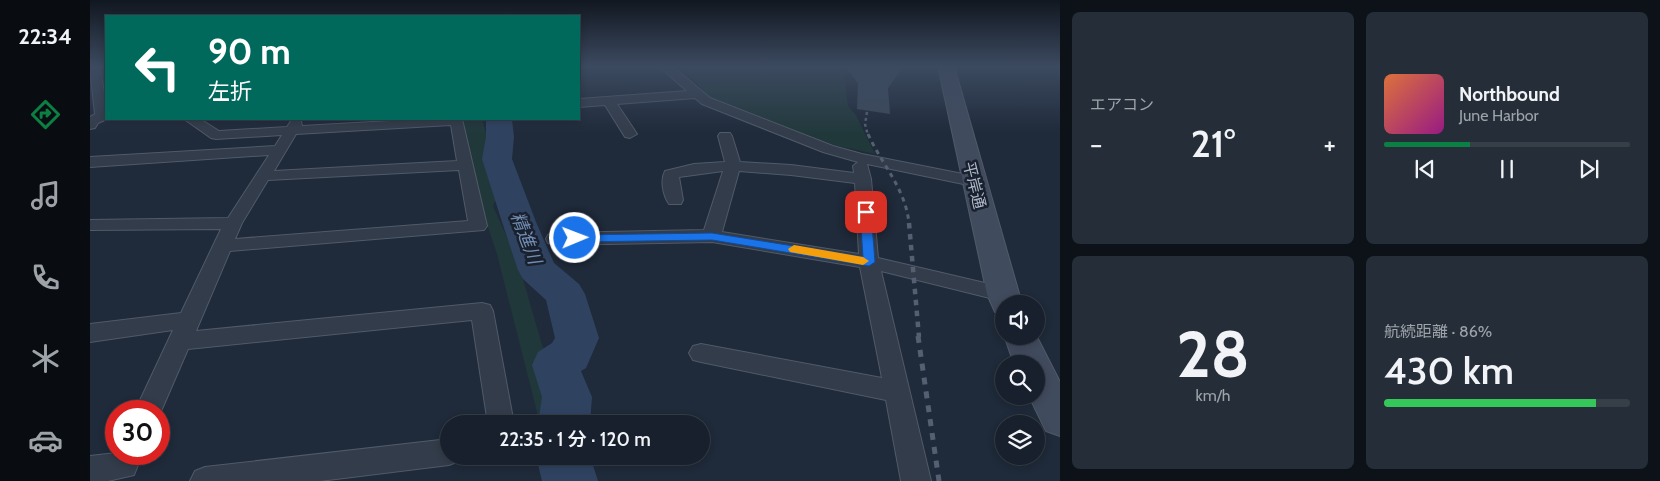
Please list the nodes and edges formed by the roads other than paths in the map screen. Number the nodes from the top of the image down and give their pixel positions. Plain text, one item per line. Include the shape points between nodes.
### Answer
1 (96, 88) edge
2 (690, 88) edge
3 (951, 88) edge
4 (696, 94) junction
5 (609, 101) junction
6 (580, 103) edge
7 (100, 116) edge
8 (193, 120) edge
9 (90, 125) edge
10 (295, 125) edge
11 (630, 134) dead end
12 (725, 136) dead end
13 (279, 150) junction
14 (90, 162) edge
15 (465, 165) junction
16 (733, 165) junction
17 (861, 168) junction
18 (263, 176) junction
19 (973, 181) junction
20 (675, 200) dead end
21 (232, 223) junction
22 (90, 225) edge
23 (712, 236) junction
24 (555, 238) dead end
25 (223, 246) junction
26 (869, 262) junction
27 (1003, 295) edge
28 (995, 297) edge
29 (184, 330) junction
30 (90, 333) edge
31 (701, 353) dead end
32 (1045, 390) edge
33 (897, 392) junction
34 (153, 400) edge
35 (499, 415) edge
36 (1060, 419) edge
37 (440, 453) edge
38 (123, 467) edge
39 (90, 470) edge
40 (205, 481) edge
41 (916, 481) edge

1 - 7 street
2 - 4 street
3 - 19 street, 平岸通
4 - 5 street
4 - 17 street via 706,101 828,149
5 - 6 street
5 - 11 street
7 - 9 street
8 - 10 street via 216,135
10 - 13 street
10 - 15 street via 457,121
12 - 16 street
13 - 14 street
13 - 18 street
15 - 18 street
15 - 25 street via 478,226
16 - 17 street
16 - 20 street via 671,174
16 - 23 street
17 - 19 street
17 - 26 street
18 - 21 street
19 - 27 street, 平岸通
21 - 22 street
21 - 25 street
23 - 24 street
23 - 26 street
25 - 29 street
26 - 28 street
26 - 33 street
29 - 30 street
29 - 34 street
29 - 35 street via 482,311
31 - 33 street
32 - 36 street
33 - 41 street
37 - 40 street
38 - 39 street

